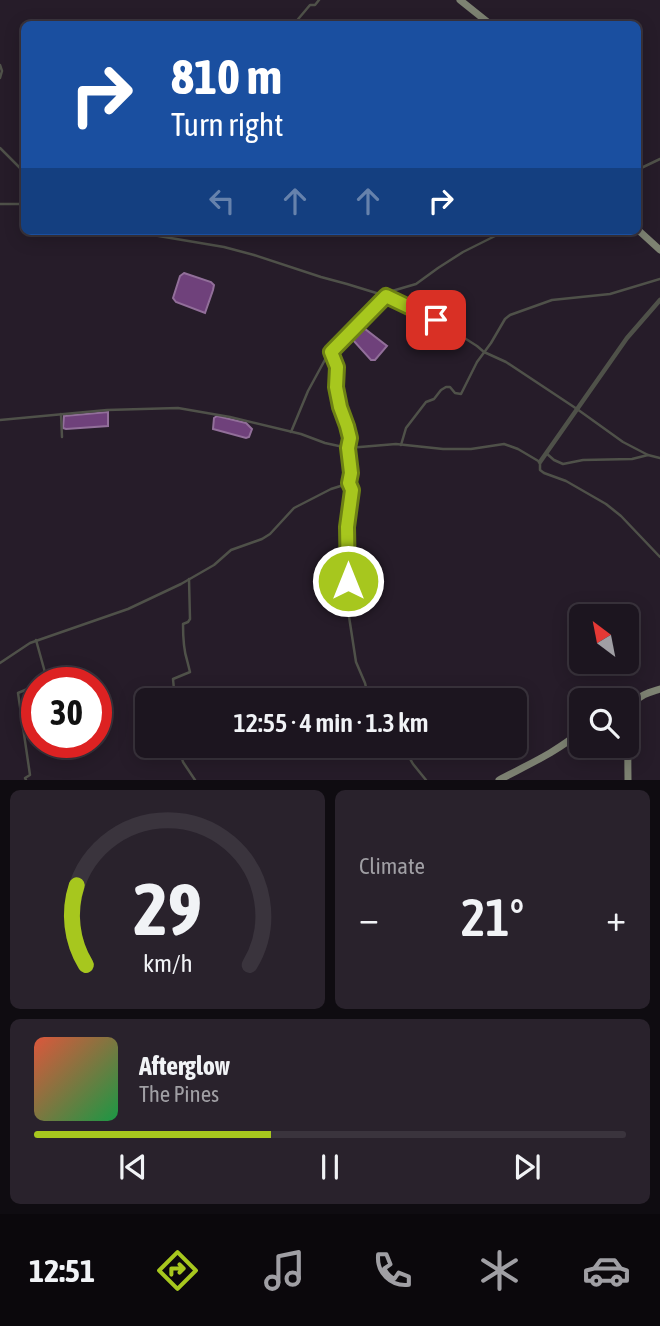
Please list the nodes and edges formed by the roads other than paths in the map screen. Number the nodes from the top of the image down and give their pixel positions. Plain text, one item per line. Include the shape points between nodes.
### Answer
1 (319, 0) edge
2 (460, 0) edge
3 (297, 21) edge
4 (486, 21) edge
5 (0, 65) edge
6 (0, 78) edge
7 (0, 148) edge
8 (660, 159) edge
9 (641, 168) edge
10 (21, 169) edge
11 (0, 204) edge
12 (21, 204) edge
13 (641, 233) edge
14 (152, 235) edge
15 (497, 235) edge
16 (660, 250) edge
17 (660, 279) edge
18 (386, 296) junction
19 (660, 300) edge
20 (331, 352) junction
21 (484, 352) junction
22 (577, 409) junction
23 (61, 414) junction
24 (0, 420) edge
25 (291, 432) junction
26 (62, 437) dead end
27 (401, 445) junction
28 (348, 448) junction
29 (546, 453) junction
30 (648, 455) junction
31 (660, 458) edge
32 (540, 462) junction
33 (349, 483) junction
34 (660, 557) edge
35 (189, 579) junction
36 (36, 640) junction
37 (0, 663) edge
38 (44, 667) edge
39 (174, 688) edge
40 (366, 688) edge
41 (660, 688) edge
42 (21, 693) edge
43 (639, 695) edge
44 (639, 698) edge
45 (21, 714) edge
46 (569, 740) edge
47 (27, 758) edge
48 (182, 758) edge
49 (409, 758) edge
50 (626, 758) edge
51 (628, 758) edge
52 (26, 780) edge
53 (195, 780) edge
54 (426, 780) edge
55 (499, 780) edge
56 (627, 780) edge

1 - 3 street
2 - 4 main road
5 - 6 street
7 - 10 street
8 - 9 street
11 - 12 street
13 - 16 main road
14 - 18 street via 244,252
15 - 18 street via 416,284
17 - 21 street via 610,294 552,300 522,309 505,319
18 - 20 street
18 - 21 street via 436,320
19 - 22 street
20 - 25 street
20 - 28 street via 350,438
21 - 22 street
21 - 27 street via 461,394 446,387 426,402 406,428
22 - 29 street
22 - 30 street
23 - 24 street
23 - 25 street via 178,408
23 - 26 street
25 - 28 street
27 - 28 street
27 - 32 street via 471,449 504,444
28 - 33 street
29 - 30 street via 563,464
29 - 32 street
30 - 31 street
32 - 34 street via 544,473 566,481 621,516
33 - 35 street via 294,508 270,534 231,550
33 - 40 street via 348,610 356,662
35 - 36 street via 128,609
35 - 39 street via 190,619 183,624 183,638 190,672 173,680
36 - 37 street
36 - 38 street
41 - 43 main road
41 - 44 main road
42 - 45 street
46 - 55 main road
47 - 52 street via 30,775
48 - 53 street
49 - 54 street
50 - 56 main road
51 - 56 main road

